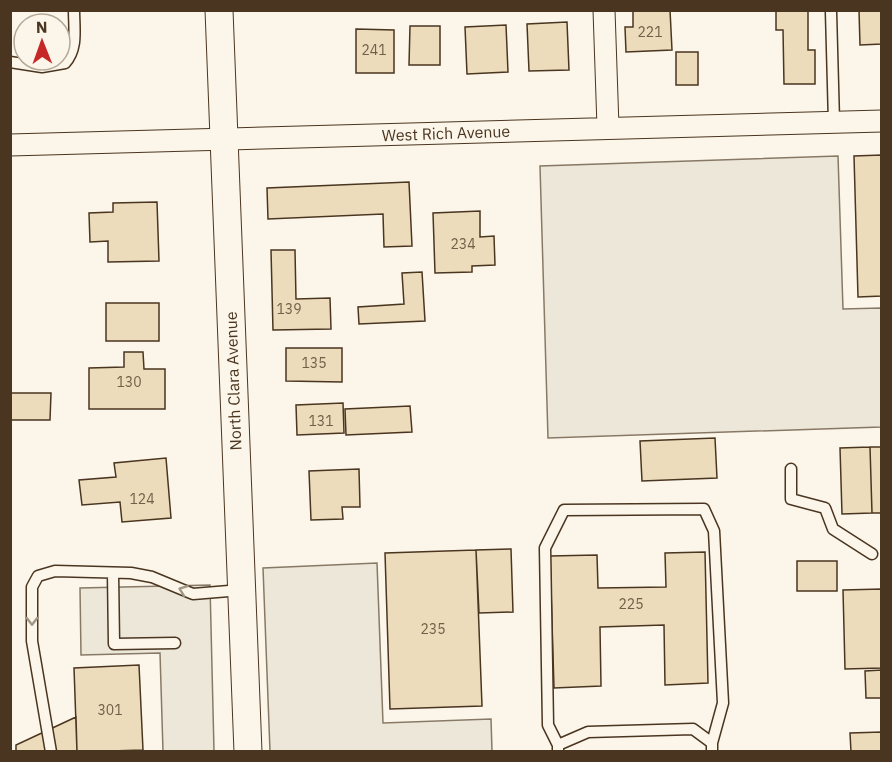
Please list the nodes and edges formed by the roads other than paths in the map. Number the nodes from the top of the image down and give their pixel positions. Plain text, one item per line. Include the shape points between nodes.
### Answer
1 (74, 10) edge
2 (219, 10) edge
3 (604, 10) edge
4 (831, 12) edge
5 (10, 62) edge
6 (882, 121) edge
7 (834, 122) junction
8 (608, 128) junction
9 (223, 140) junction
10 (10, 145) edge
11 (791, 469) dead end
12 (872, 554) dead end
13 (113, 573) junction
14 (241, 590) junction
15 (175, 643) dead end
16 (712, 747) edge
17 (558, 748) edge
18 (51, 752) edge
19 (248, 752) edge

1 - 5 lane via 72,56 65,63 42,67
2 - 9 street, North Clara Avenue
3 - 8 street
4 - 7 lane
6 - 7 street, West Rich Avenue
7 - 8 street, West Rich Avenue
8 - 9 street, West Rich Avenue
9 - 10 street, West Rich Avenue
9 - 14 street, North Clara Avenue
11 - 12 lane via 791,499 825,508 833,530
14 -> 13 lane via 193,594 152,578
13 - 15 lane via 114,644
13 -> 18 lane via 56,571 38,576 32,587 32,641
14 - 19 street, North Clara Avenue
16 - 17 lane via 693,729 588,732
16 - 17 lane via 723,703 714,531 704,509 564,510 545,548 548,725

